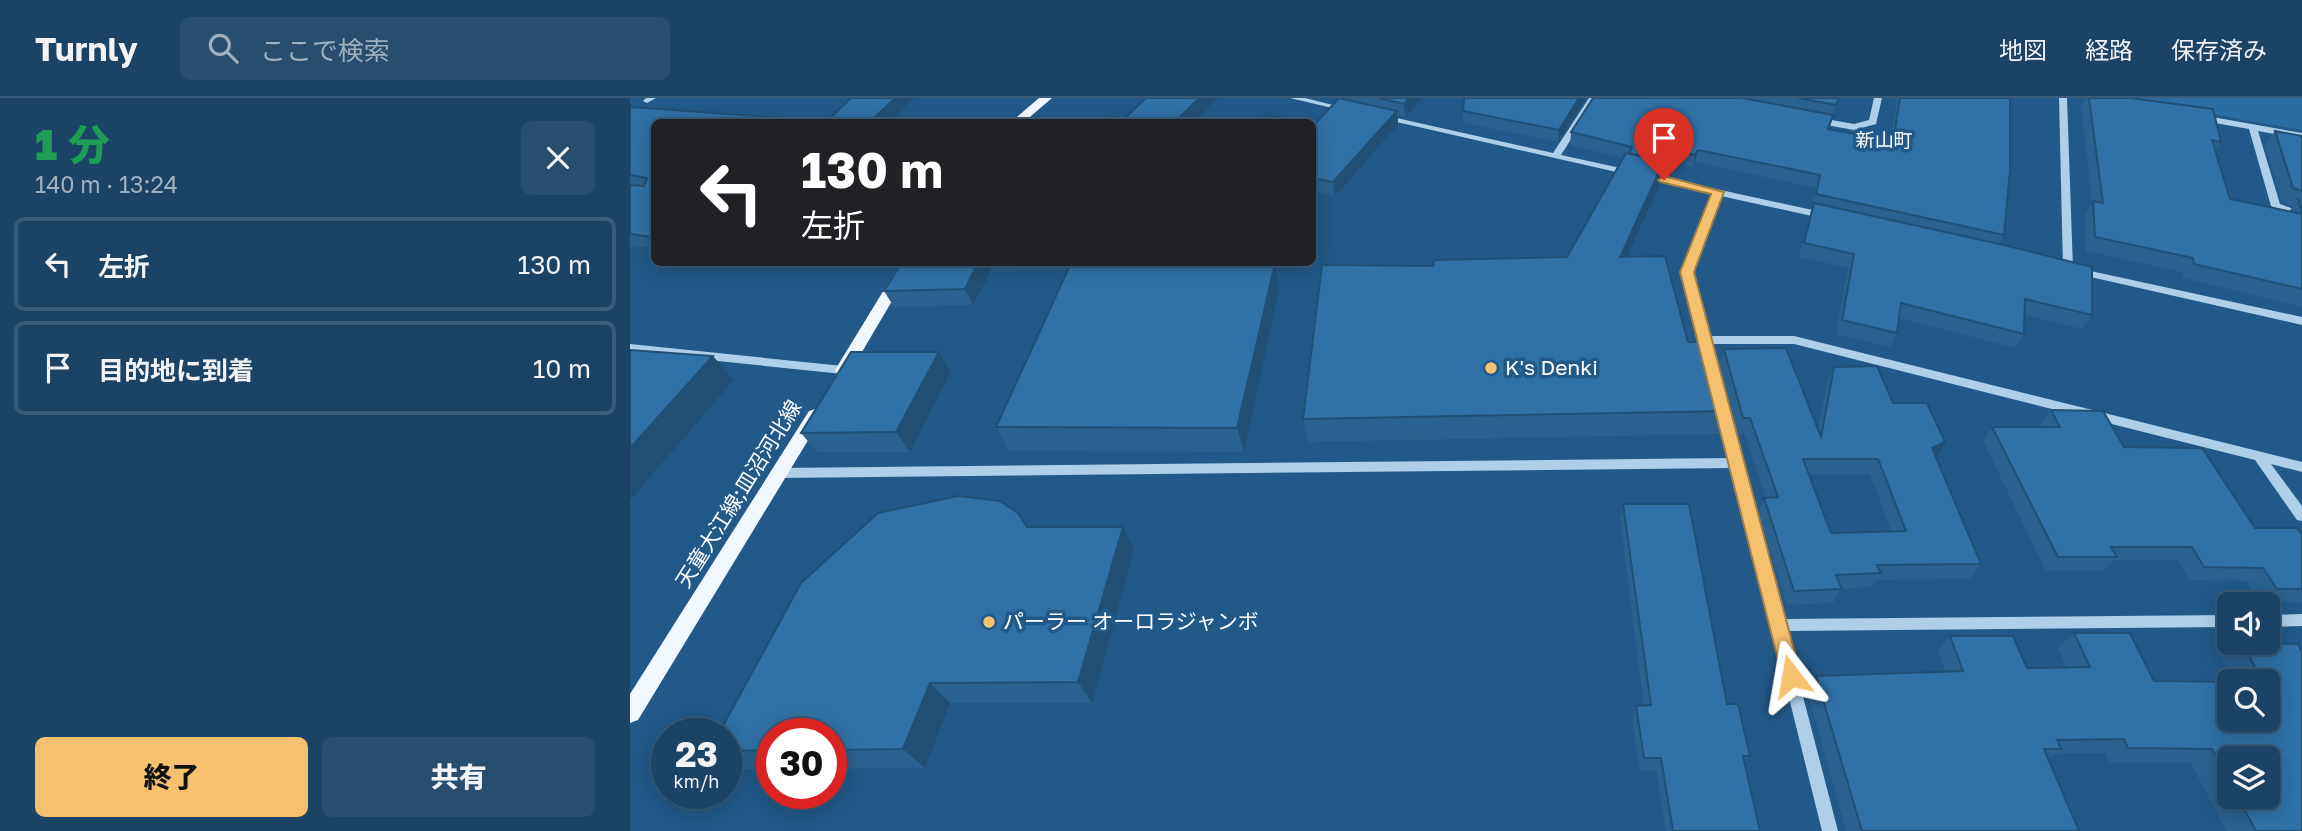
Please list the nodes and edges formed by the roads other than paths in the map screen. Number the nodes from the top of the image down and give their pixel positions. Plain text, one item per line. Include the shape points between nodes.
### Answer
1 (1046, 98) edge
2 (1294, 98) edge
3 (1593, 98) edge
4 (1878, 98) edge
5 (2063, 98) edge
6 (1359, 112) edge
7 (1372, 115) edge
8 (2186, 115) edge
9 (1802, 117) edge
10 (1021, 119) edge
11 (2253, 128) junction
12 (2302, 136) edge
13 (1556, 156) junction
14 (1718, 192) junction
15 (2302, 215) edge
16 (1839, 219) edge
17 (906, 266) edge
18 (2054, 266) edge
19 (2068, 269) junction
20 (2302, 321) edge
21 (1705, 340) junction
22 (630, 348) edge
23 (1712, 364) edge
24 (843, 370) junction
25 (1718, 389) edge
26 (2258, 455) junction
27 (1737, 463) junction
28 (2302, 467) edge
29 (779, 473) junction
30 (2302, 516) edge
31 (2302, 620) edge
32 (2217, 621) edge
33 (2280, 621) edge
34 (1778, 625) junction
35 (630, 713) edge
36 (1830, 831) edge

1 - 10 main road
2 - 6 street
3 - 13 street
4 - 9 street via 1873,122 1854,127
5 - 19 street
7 - 13 street
8 - 11 street
11 - 12 street
11 - 15 street via 2276,206
13 - 14 street
14 - 16 street
14 - 21 street via 1687,272
17 - 24 main road, 天童大江線;皿沼河北線
18 - 19 street
19 - 20 street
21 - 23 street
21 - 26 street via 1794,340
22 - 24 street
24 - 29 main road, 天童大江線;皿沼河北線
25 - 27 street
26 - 28 street
26 - 30 street
27 - 29 street
27 - 34 street
29 - 35 main road, 天童大江線;皿沼河北線
31 - 33 street
32 - 34 street
34 - 36 street

